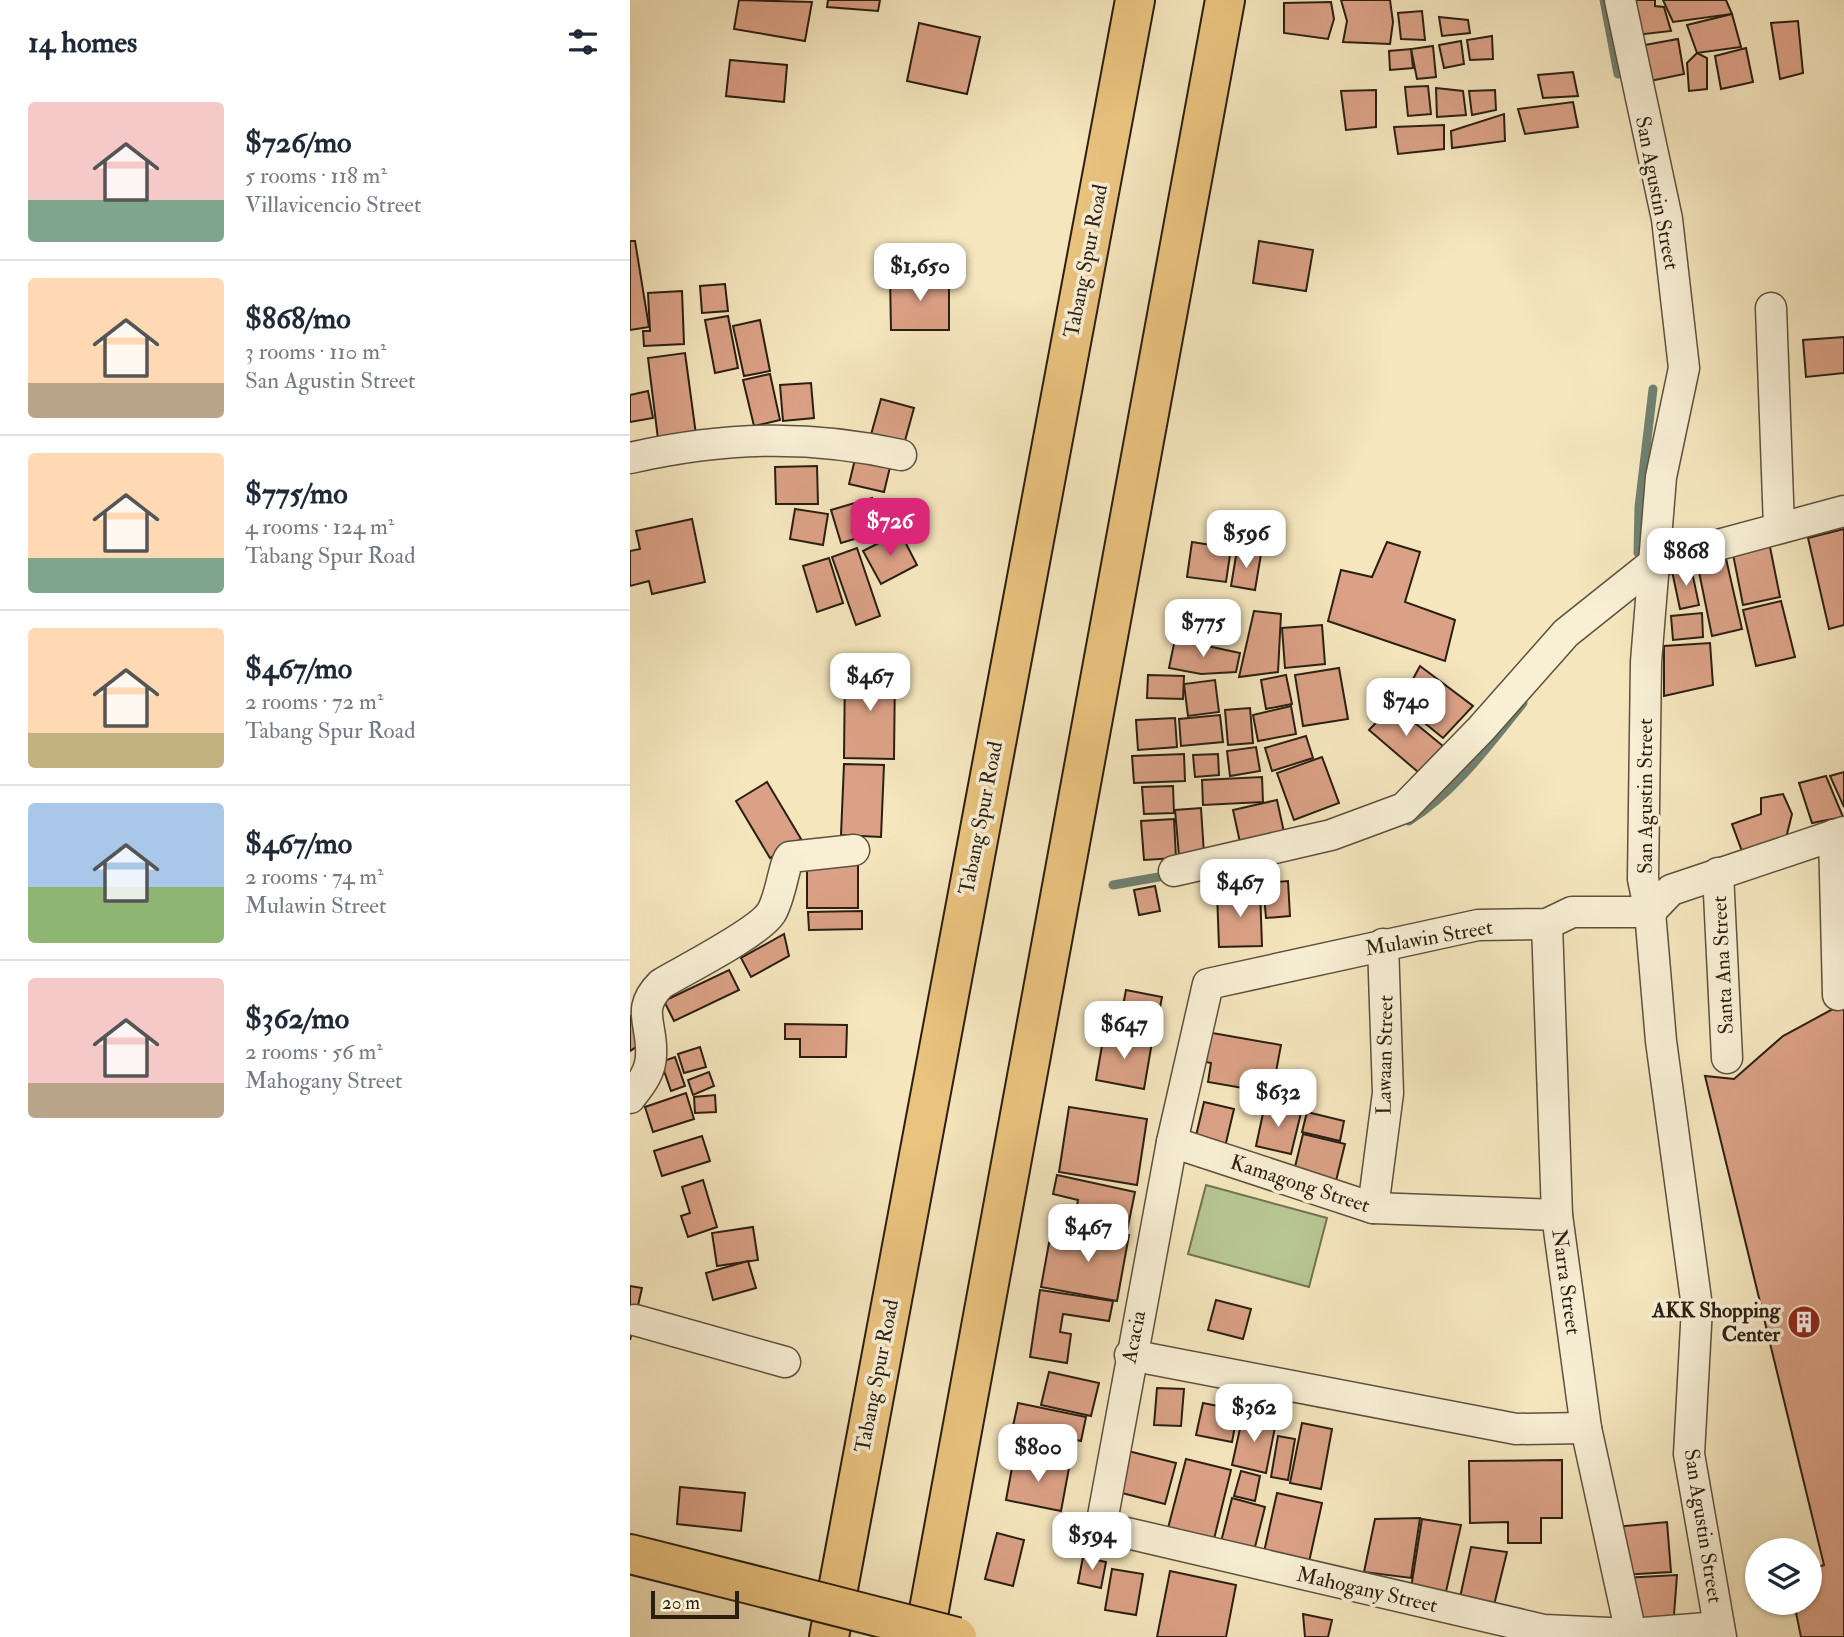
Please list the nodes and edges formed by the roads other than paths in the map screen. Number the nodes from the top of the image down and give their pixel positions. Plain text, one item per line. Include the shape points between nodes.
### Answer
1 (1135, 0) edge
2 (1225, 0) edge
3 (1620, 0) edge
4 (1770, 308) dead end
5 (901, 455) dead end
6 (630, 458) edge
7 (1844, 511) edge
8 (1779, 527) junction
9 (1655, 562) junction
10 (1839, 834) edge
11 (854, 850) dead end
12 (1174, 871) dead end
13 (1718, 873) junction
14 (1650, 912) junction
15 (1547, 925) junction
16 (1383, 944) junction
17 (1208, 984) joint
18 (1838, 995) dead end
19 (1727, 1058) dead end
20 (630, 1098) edge
21 (1172, 1142) junction
22 (1373, 1208) junction
23 (1557, 1215) junction
24 (635, 1320) dead end
25 (1130, 1355) junction
26 (785, 1362) dead end
27 (1586, 1428) junction
28 (1101, 1527) joint
29 (630, 1554) edge
30 (1720, 1632) edge
31 (1631, 1634) junction
32 (829, 1637) edge
33 (924, 1637) edge
34 (957, 1637) edge

1 - 32 main road, Tabang Spur Road
2 - 33 main road
3 - 9 street, San Agustin Street via 1667,219 1684,368 1661,477
4 - 8 street
5 - 6 street via 808,439 746,440
7 - 8 street
8 - 9 street
9 - 12 street via 1566,632 1481,729 1404,807 1331,835
9 - 14 street, San Agustin Street via 1646,662 1643,879
10 - 13 street
10 - 18 street
11 - 20 street via 790,857 783,890 770,915 661,984 648,997 652,1055 646,1077
13 - 14 street via 1671,890
13 - 19 street, Santa Ana Street
14 - 15 street, Mulawin Street via 1572,912
14 - 30 street, San Agustin Street via 1661,1041 1697,1307 1689,1454
15 - 16 street, Mulawin Street via 1478,925
15 - 23 street, Narra Street
16 - 17 street, Mulawin Street
16 - 22 street, Lawaan Street via 1388,1093
17 - 21 street, Acacia
21 - 22 street, Kamagong Street
21 - 25 street, Acacia
22 - 23 street, Kamagong Street
23 - 27 street, Narra Street
24 - 26 street
25 - 27 street via 1516,1429
25 - 28 street, Acacia
27 - 31 street, Narra Street
28 - 31 street, Mahogany Street via 1544,1630
29 - 34 main road, bridge
30 - 31 street, Mahogany Street

